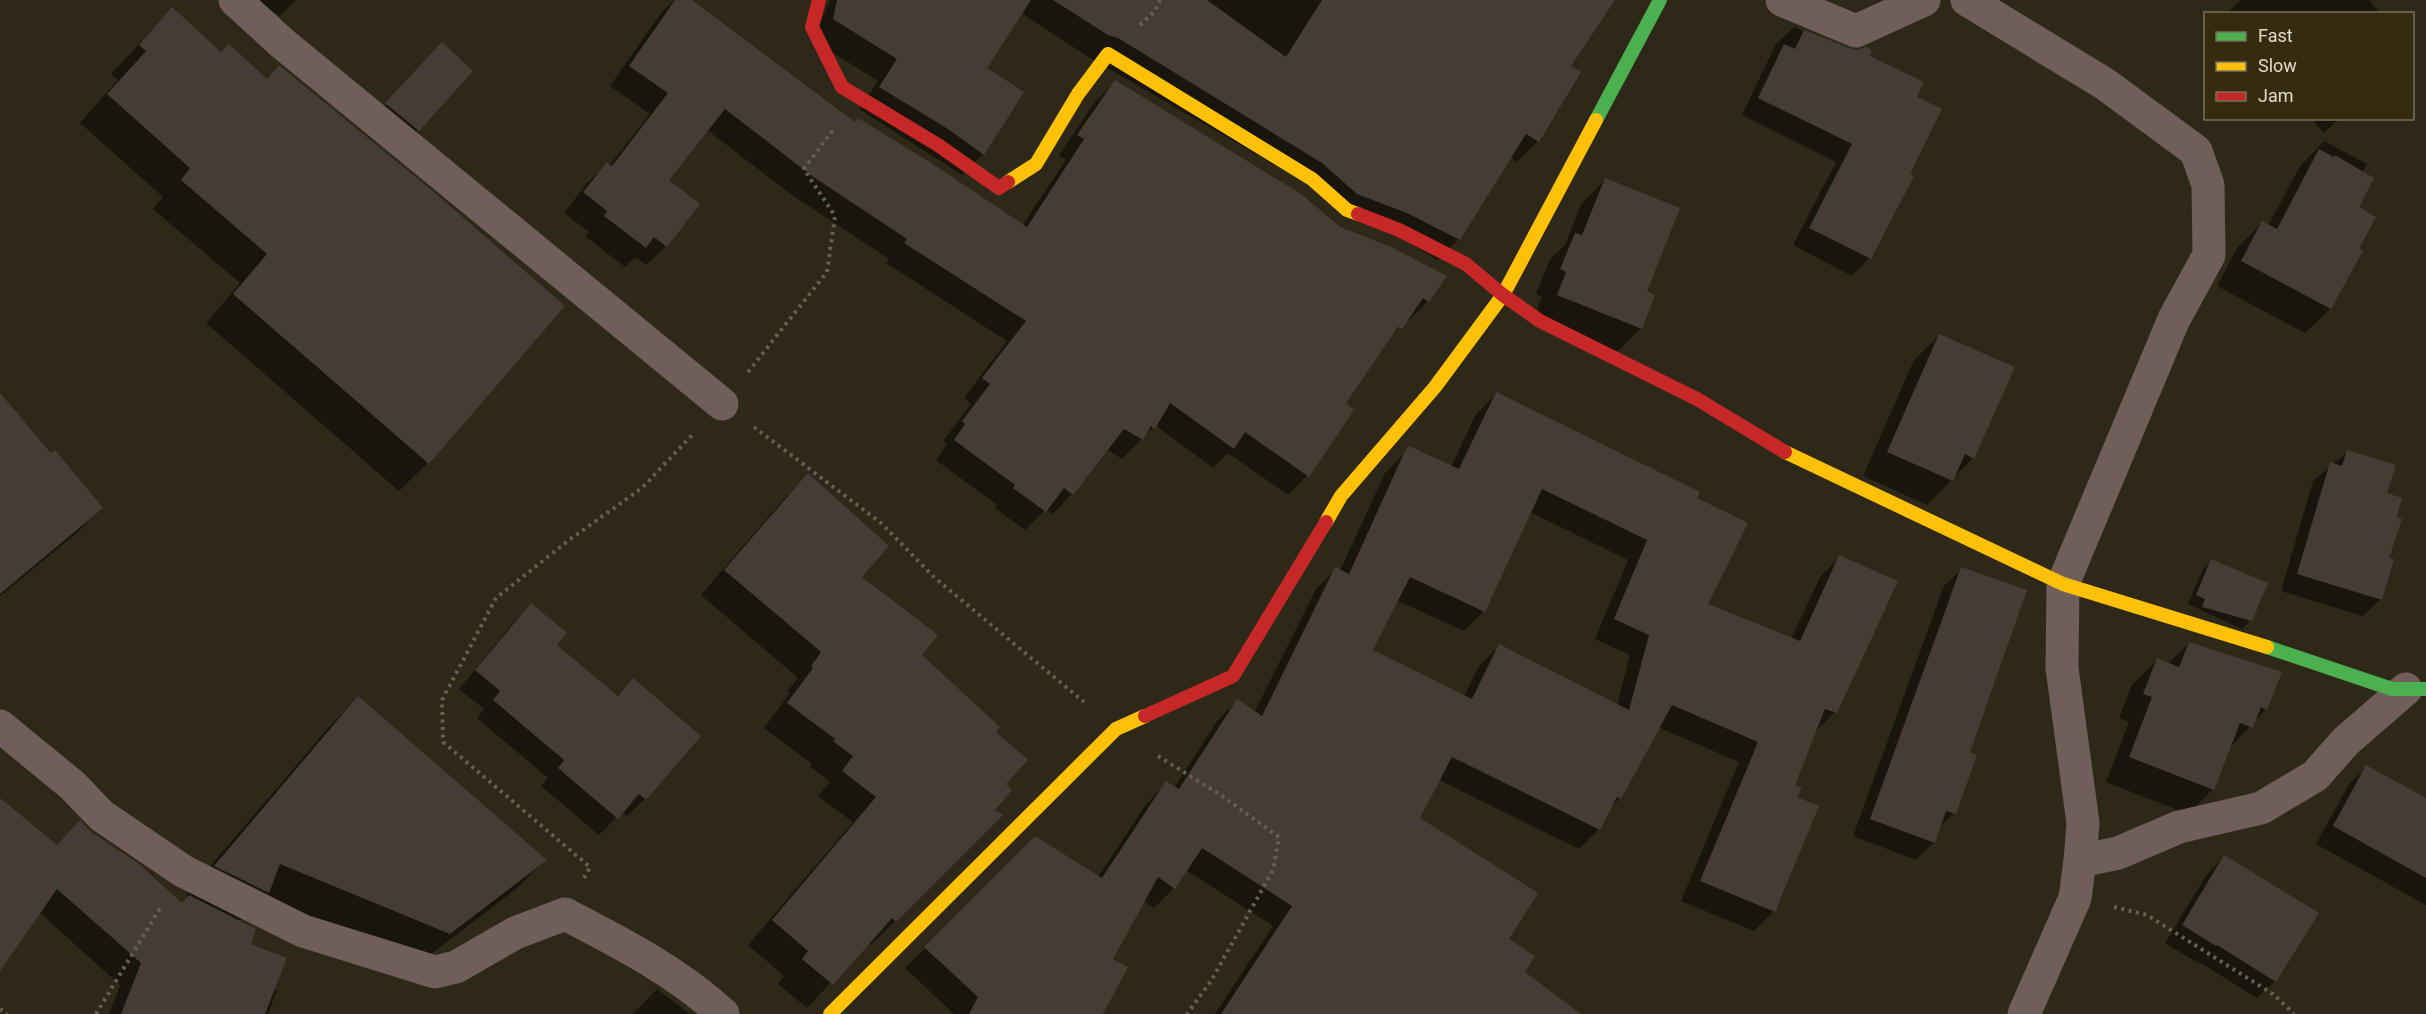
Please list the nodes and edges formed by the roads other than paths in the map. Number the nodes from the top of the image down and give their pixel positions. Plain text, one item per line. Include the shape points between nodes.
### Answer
1 (235, 0) edge
2 (819, 0) edge
3 (1660, 0) edge
4 (1782, 0) edge
5 (1924, 0) edge
6 (1967, 0) edge
7 (1503, 295) junction
8 (722, 404) road end
9 (2062, 584) junction
10 (2416, 689) edge
11 (0, 726) edge
12 (2080, 861) junction
13 (723, 1014) edge
14 (830, 1014) edge
15 (2024, 1014) edge

1 - 8 street
2 - 7 street via 812,27 842,87 999,188 1036,164 1078,94 1108,54 1312,179 1347,210 1399,230 1466,264
3 - 7 street
4 - 5 street via 1856,31
6 - 9 street via 2104,84 2196,151 2208,185 2209,255 2174,319
7 - 9 street via 1540,321 1697,399 1777,448
7 - 14 street via 1435,387 1341,496 1233,676 1116,729
9 - 10 street via 2245,639 2392,689
9 - 12 street via 2062,668 2083,823
10 - 12 street via 2346,741 2315,776 2261,808 2179,827 2118,853
11 - 13 street via 72,785 102,816 183,871 303,931 435,972 456,967 515,933 565,914 639,952 701,994
12 - 15 street via 2075,898

